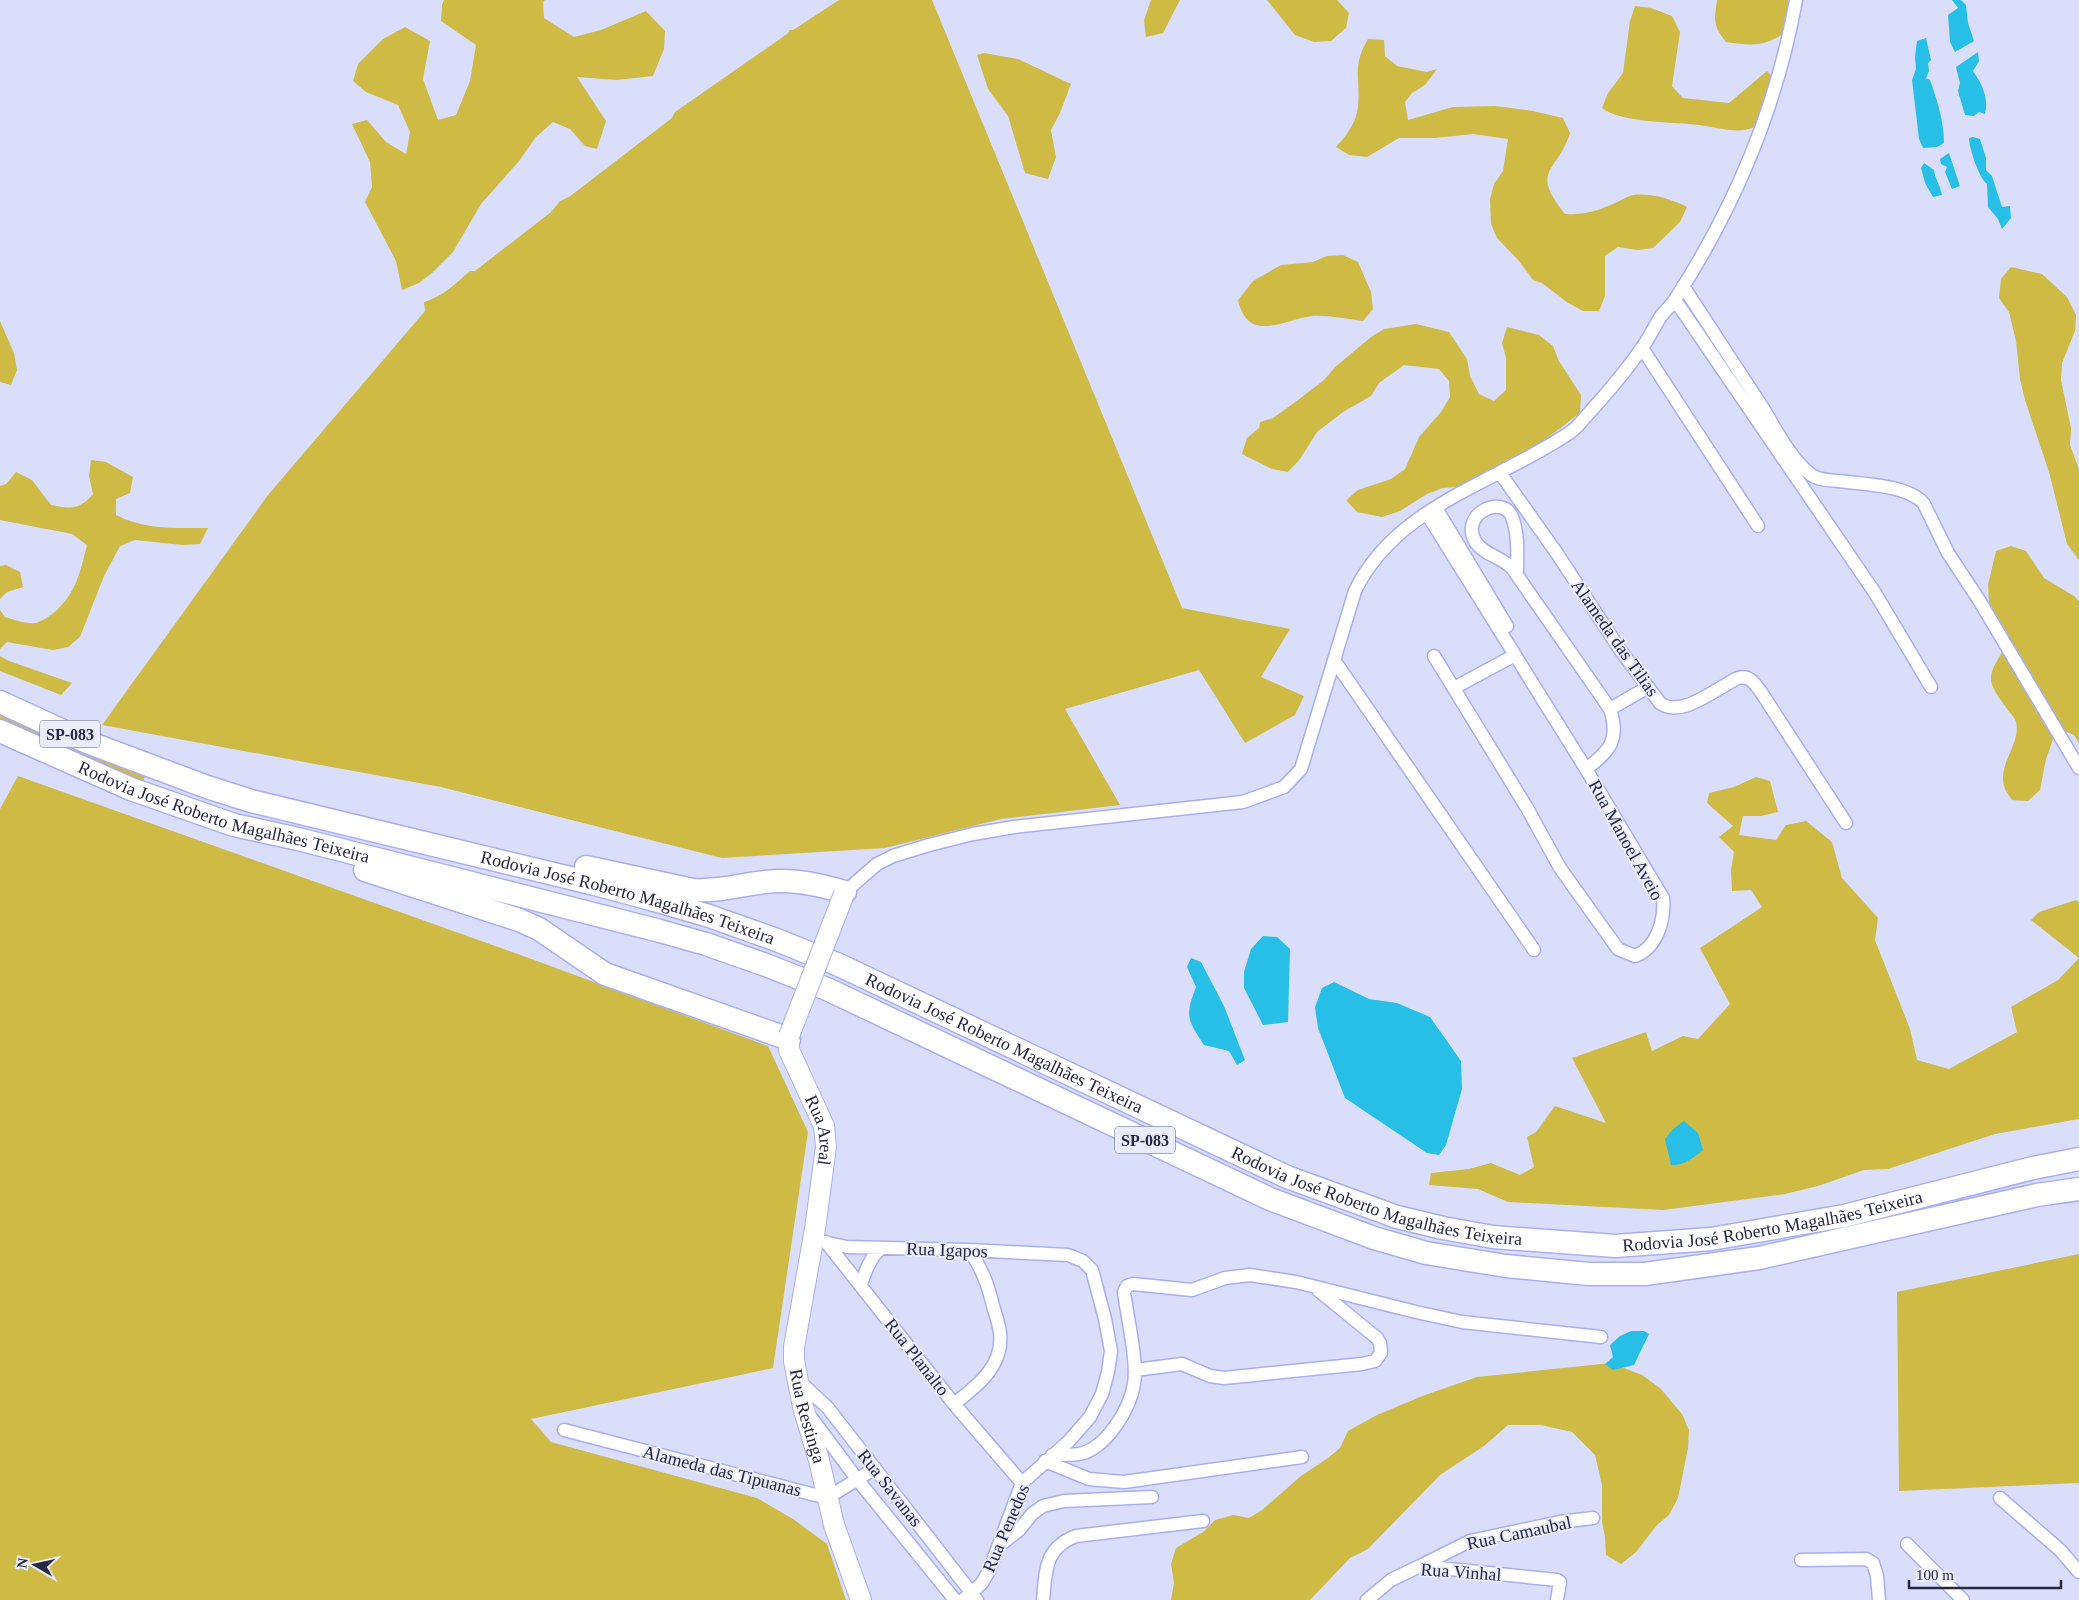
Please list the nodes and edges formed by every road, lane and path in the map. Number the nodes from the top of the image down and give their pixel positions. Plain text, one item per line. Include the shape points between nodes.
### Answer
1 (1796, 0) edge
2 (1683, 286) junction
3 (1675, 300) junction
4 (1642, 348) junction
5 (1500, 473) junction
6 (1431, 511) junction
7 (1758, 526) dead end
8 (1517, 575) junction
9 (1515, 655) junction
10 (1434, 656) dead end
11 (1334, 660) junction
12 (1648, 687) junction
13 (1931, 687) dead end
14 (1454, 688) junction
15 (0, 702) edge
16 (1610, 709) junction
17 (0, 731) edge
18 (1590, 766) junction
19 (2079, 768) edge
20 (1846, 823) dead end
21 (234, 825) junction
22 (375, 830) junction
23 (844, 893) junction
24 (1534, 950) dead end
25 (789, 1037) junction
26 (2079, 1159) edge
27 (2079, 1189) edge
28 (821, 1236) junction
29 (881, 1248) junction
30 (968, 1250) junction
31 (1068, 1255) joint
32 (861, 1284) junction
33 (1314, 1287) junction
34 (1601, 1337) dead end
35 (1134, 1370) junction
36 (798, 1380) junction
37 (954, 1404) junction
38 (802, 1406) junction
39 (564, 1430) dead end
40 (1302, 1457) dead end
41 (1049, 1458) junction
42 (874, 1469) junction
43 (857, 1479) junction
44 (1022, 1482) junction
45 (1152, 1497) dead end
46 (827, 1498) junction
47 (2000, 1498) dead end
48 (1593, 1518) dead end
49 (1203, 1521) dead end
50 (1000, 1544) junction
51 (1906, 1544) dead end
52 (1801, 1560) dead end
53 (1420, 1566) junction
54 (2079, 1572) edge
55 (971, 1598) edge
56 (861, 1600) edge
57 (955, 1600) edge
58 (1043, 1600) edge
59 (1367, 1600) edge
60 (1557, 1600) edge
61 (1879, 1600) edge
62 (1963, 1600) edge

1 - 2 street via 1787,48 1768,109 1728,207
2 - 3 street
2 - 19 street via 1808,473 1827,480 1875,486 1919,497 1948,553
3 - 4 street
3 - 13 street via 1875,593
4 - 5 street via 1574,430
4 - 7 street
5 - 6 street
5 - 12 street, Alameda das Tilias
6 - 9 street, Rua Manoel Aveio
6 - 11 street via 1400,532 1364,573 1355,591
6 - 18 street
8 - 8 street via 1503,560 1478,546 1472,525 1484,510 1497,507 1512,516
8 - 16 street
9 - 14 street
9 - 18 street, Rua Manoel Aveio
10 - 14 street, Rua Manoel Aveio
11 - 23 street via 1301,769 1284,787 1243,802 973,834 893,856 877,864
11 - 24 street
12 - 16 street
12 - 20 street, Alameda das Tilias via 1663,705 1674,708 1693,702 1743,676 1750,678
14 - 18 street, Rua Manoel Aveio via 1560,868 1618,949 1634,956 1645,952 1656,938 1664,912 1663,898
15 - 22 highway, Rodovia José Roberto Magalhães Teixeira / SP-083 via 87,742 251,801
16 - 18 street via 1614,734 1610,748
17 - 21 highway, Rodovia José Roberto Magalhães Teixeira / SP-083 via 131,788
21 - 25 highway via 279,843 519,920 539,929 604,974
21 - 27 highway, Rodovia José Roberto Magalhães Teixeira / SP-083 via 611,918 706,944 766,965 829,990 1270,1199 1374,1238 1426,1253 1506,1266 1589,1274 1646,1274 1760,1258 2037,1195
22 - 23 highway via 554,861 693,890 711,891 776,881 800,882
22 - 26 highway, Rodovia José Roberto Magalhães Teixeira / SP-083 via 594,884 709,916 774,939 840,965 1287,1177 1397,1217 1443,1228 1493,1237 1615,1246 1711,1239 1844,1216
23 - 25 main road, bridge
25 - 28 main road, Rua Areal via 792,1059 824,1126 826,1147
28 - 29 street, Rua Igapos via 847,1247
28 - 32 street, Rua Planalto
28 - 36 main road, Rua Restinga via 794,1346
29 - 30 street, Rua Igapos
29 - 32 street via 871,1259
30 - 31 street, Rua Igapos
30 - 37 street via 986,1279 1000,1333 1000,1347 996,1362 982,1382
31 - 41 street, Rua Penedos via 1083,1261 1092,1270 1110,1351 1102,1394 1090,1417 1070,1441
32 - 37 street, Rua Planalto
33 - 34 street via 1462,1322
33 - 35 street via 1250,1275 1225,1278 1192,1290 1127,1286 1124,1292
33 - 35 street via 1377,1338 1381,1353 1375,1361 1224,1378 1210,1376 1182,1364
35 - 41 street via 1134,1385 1115,1429 1081,1454
36 - 38 main road, Rua Restinga
36 - 42 street, Rua Savanas via 828,1408
37 - 44 street, Rua Planalto
38 - 43 street, Rua Savanas
38 - 46 main road, Rua Restinga
39 - 46 street, Alameda das Tipuanas
40 - 41 street via 1124,1482 1090,1478
41 - 44 street, Rua Penedos
42 - 43 street
42 - 55 street, Rua Savanas
43 - 46 street
43 - 57 street, Rua Savanas
44 - 50 street, Rua Penedos
45 - 50 street via 1064,1501 1042,1506
46 - 56 main road, Rua Restinga
47 - 54 street via 2060,1550
48 - 53 street, Rua Camaubal via 1470,1541
49 - 58 street via 1076,1536 1064,1541 1048,1559
50 - 55 street, Rua Penedos via 990,1571
51 - 62 street
52 - 61 street via 1866,1559 1873,1563
53 - 59 street, Rua Vinhal via 1391,1580
53 - 60 street, Rua Vinhal via 1557,1580 1561,1586

